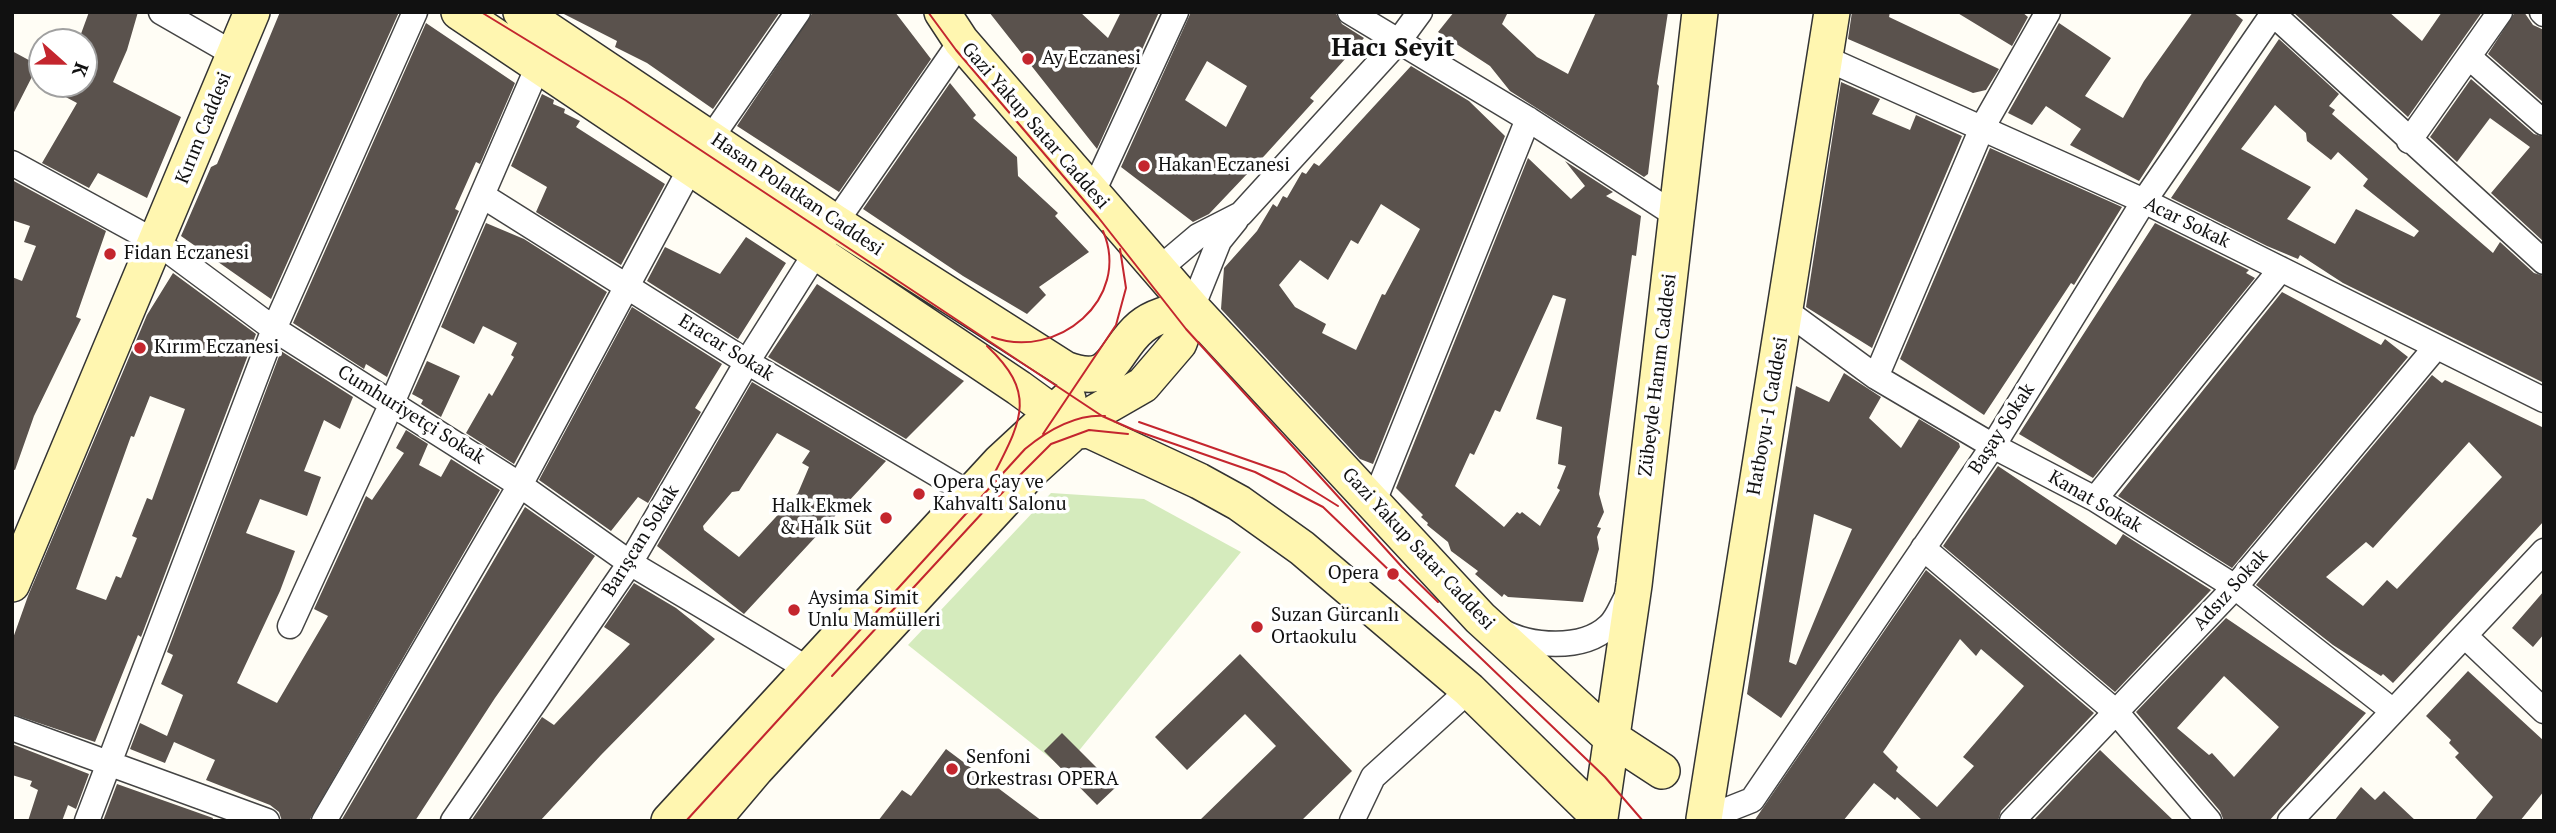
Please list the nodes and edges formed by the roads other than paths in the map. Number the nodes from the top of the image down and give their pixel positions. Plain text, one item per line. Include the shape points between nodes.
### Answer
1 (161, 12) edge
2 (252, 12) edge
3 (415, 12) edge
4 (459, 12) edge
5 (521, 12) edge
6 (798, 12) edge
7 (942, 12) edge
8 (1176, 12) edge
9 (1350, 12) edge
10 (1420, 12) edge
11 (1700, 12) edge
12 (1832, 12) edge
13 (2500, 12) edge
14 (2045, 13) edge
15 (2273, 13) edge
16 (555, 21) edge
17 (961, 41) junction
18 (1398, 42) junction
19 (234, 54) junction
20 (1825, 58) junction
21 (2470, 58) junction
22 (538, 66) junction
23 (1528, 119) junction
24 (2544, 123) edge
25 (1982, 128) junction
26 (712, 138) junction
27 (2409, 141) junction
28 (12, 163) edge
29 (690, 169) junction
30 (1093, 192) junction
31 (483, 196) junction
32 (2144, 201) junction
33 (1241, 214) junction
34 (1677, 216) junction
35 (836, 223) junction
36 (158, 243) junction
37 (816, 254) junction
38 (2544, 262) edge
39 (1159, 269) junction
40 (2281, 269) junction
41 (625, 284) junction
42 (1192, 308) junction
43 (1786, 311) junction
44 (274, 329) junction
45 (1125, 345) junction
46 (2436, 347) junction
47 (747, 362) junction
48 (1088, 372) junction
49 (1876, 377) junction
50 (2544, 400) edge
51 (392, 403) junction
52 (1065, 423) junction
53 (1993, 446) junction
54 (520, 485) junction
55 (972, 495) junction
56 (2095, 499) junction
57 (1373, 503) junction
58 (1923, 548) junction
59 (2544, 551) edge
60 (16, 562) edge
61 (630, 563) junction
62 (1634, 585) junction
63 (2235, 587) junction
64 (1480, 618) junction
65 (290, 626) dead end
66 (2465, 636) junction
67 (808, 669) junction
68 (1469, 690) junction
69 (2393, 711) junction
70 (2544, 711) edge
71 (2116, 712) junction
72 (12, 728) edge
73 (1610, 737) junction
74 (107, 764) junction
75 (1662, 771) junction
76 (1600, 820) edge
77 (1704, 820) edge
78 (87, 821) edge
79 (267, 821) edge
80 (324, 821) edge
81 (453, 821) edge
82 (669, 821) edge
83 (712, 821) edge
84 (1352, 821) edge
85 (2012, 821) edge
86 (2208, 821) edge
87 (2290, 821) edge

1 - 19 street
2 - 19 main road, Kırım Caddesi
3 - 44 street
4 - 22 main road
5 - 16 main road, Hasan Polatkan Caddesi
6 - 26 street
7 - 17 main road, Gazi Yakup Satar Caddesi
8 - 30 street
9 - 18 street
10 - 18 street
11 - 34 main road, Zübeyde Hanım Caddesi
12 - 20 main road, Hatboyu-1 Caddesi
13 - 21 street
14 - 25 street
15 - 27 street
15 - 32 street, Başay Sokak
16 - 26 main road, Hasan Polatkan Caddesi
17 - 30 main road, Gazi Yakup Satar Caddesi
17 - 35 street, Barışcan Sokak
18 - 23 street
18 - 33 street
19 - 36 main road, Kırım Caddesi
20 - 25 street, Acar Sokak
20 - 43 main road, Hatboyu-1 Caddesi
21 - 24 street
21 - 27 street
22 - 29 main road
22 - 31 street
23 - 34 street
23 - 57 street
25 - 32 street, Acar Sokak
25 - 49 street
26 - 35 main road, Hasan Polatkan Caddesi
27 - 38 street
28 - 36 street, Cumhuriyetçi Sokak
29 - 37 main road
29 - 41 street
30 - 39 main road, Gazi Yakup Satar Caddesi
31 - 41 street, Eracar Sokak
31 - 51 street
32 - 40 street, Acar Sokak
32 - 53 street, Başay Sokak
33 - 39 street via 1198,236
33 - 42 street via 1219,241
34 - 62 main road, Zübeyde Hanım Caddesi
35 - 37 street, Barışcan Sokak
35 - 48 main road, Hasan Polatkan Caddesi via 1056,364
36 - 44 street, Cumhuriyetçi Sokak
36 - 60 main road, Kırım Caddesi
37 - 47 street, Barışcan Sokak
37 - 52 main road
39 - 42 main road, Gazi Yakup Satar Caddesi
39 - 45 main road via 1141,297
40 - 46 street, Acar Sokak
40 - 56 street
41 - 47 street, Eracar Sokak
41 - 54 street
42 - 45 main road via 1150,320
42 - 52 main road via 1180,343 1143,385 1096,412
42 - 57 main road, Gazi Yakup Satar Caddesi
43 - 49 street, Kanat Sokak
43 - 77 main road, Hatboyu-1 Caddesi
44 - 51 street, Cumhuriyetçi Sokak
44 - 74 street
45 - 48 main road via 1119,357
46 - 50 street, Acar Sokak
46 - 63 street, Adsız Sokak
47 - 55 street, Eracar Sokak
47 - 61 street, Barışcan Sokak
48 - 52 main road
49 - 53 street, Kanat Sokak
51 - 54 street, Cumhuriyetçi Sokak
51 - 65 street
52 - 55 main road via 1000,462
52 - 68 main road via 1089,430 1240,503 1302,548
52 - 83 main road via 1033,469
53 - 56 street, Kanat Sokak
53 - 58 street, Başay Sokak
54 - 61 street, Cumhuriyetçi Sokak
54 - 80 street
55 - 67 main road
56 - 63 street, Kanat Sokak
57 - 64 main road, Gazi Yakup Satar Caddesi
58 - 71 street
58 - 77 street, Başay Sokak via 1752,800
59 - 66 street
61 - 67 street, Cumhuriyetçi Sokak
61 - 81 street, Barışcan Sokak
62 - 64 street via 1610,626 1591,638 1535,642
62 - 73 main road, Zübeyde Hanım Caddesi
63 - 69 street, Kanat Sokak
63 - 71 street, Adsız Sokak
64 - 73 main road, Gazi Yakup Satar Caddesi
66 - 69 street
66 - 70 street
67 - 82 main road
68 - 76 main road
68 - 84 street via 1373,777
69 - 87 street
71 - 85 street, Adsız Sokak
71 - 86 street
72 - 74 street
73 - 75 main road, Gazi Yakup Satar Caddesi
73 - 76 main road, Zübeyde Hanım Caddesi
74 - 78 street
74 - 79 street
75 - 76 main road via 1628,776 1614,787
75 - 77 main road, Gazi Yakup Satar Caddesi via 1691,788

